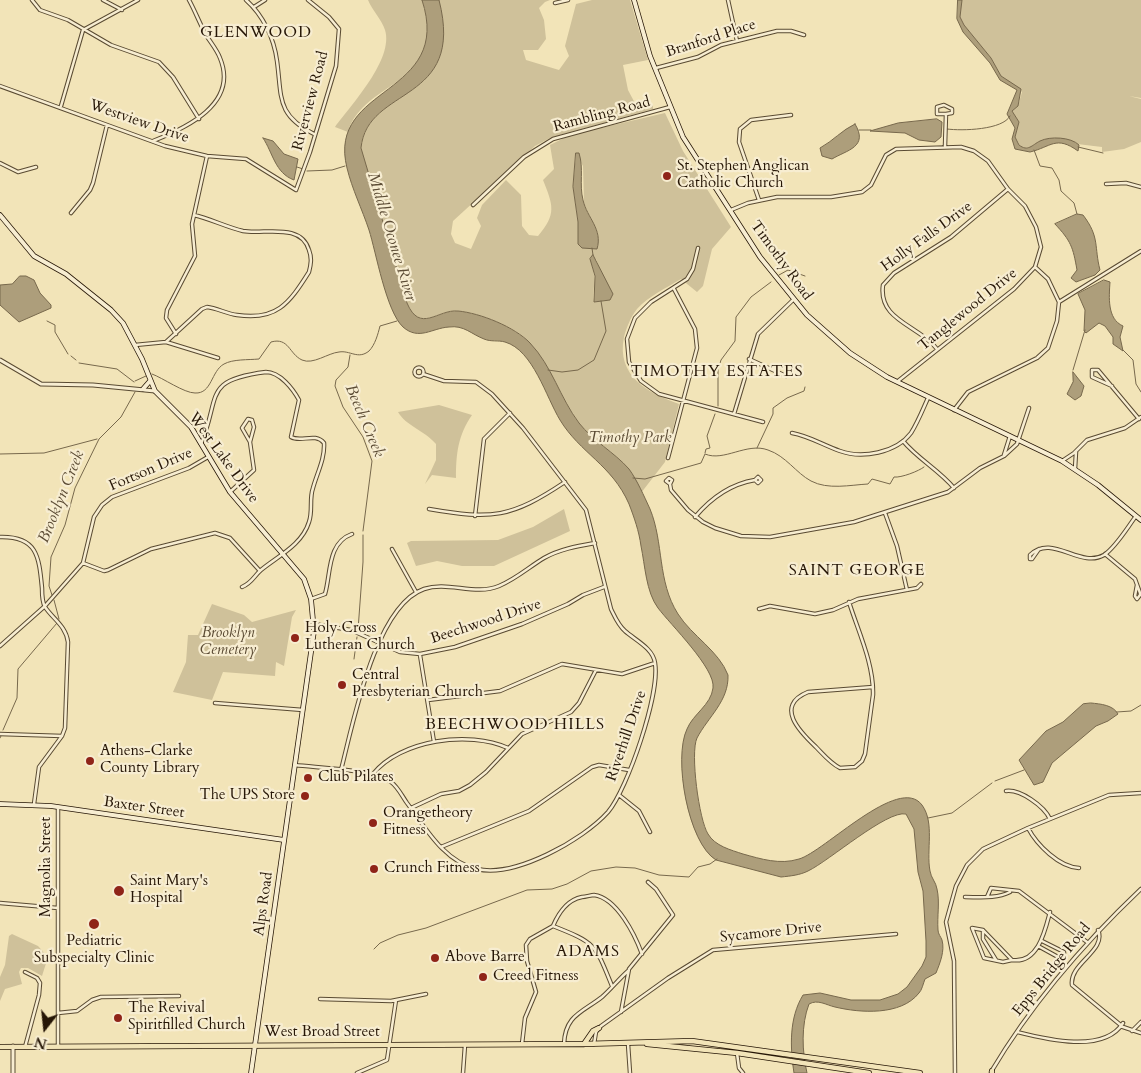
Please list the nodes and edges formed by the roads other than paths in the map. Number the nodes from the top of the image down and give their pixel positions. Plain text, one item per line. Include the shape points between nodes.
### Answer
1 (32, 0) edge
2 (104, 0) edge
3 (138, 0) edge
4 (189, 0) edge
5 (246, 0) edge
6 (265, 0) edge
7 (308, 0) edge
8 (568, 0) edge
9 (634, 0) edge
10 (728, 0) edge
11 (555, 3) dead end
12 (254, 7) junction
13 (122, 10) junction
14 (83, 30) junction
15 (804, 35) dead end
16 (738, 41) junction
17 (654, 69) junction
18 (0, 86) edge
19 (61, 106) junction
20 (670, 107) junction
21 (946, 114) junction
22 (791, 115) dead end
23 (199, 118) junction
24 (107, 125) junction
25 (314, 134) junction
26 (152, 141) junction
27 (945, 146) junction
28 (207, 156) junction
29 (0, 163) edge
30 (36, 167) dead end
31 (1106, 184) dead end
32 (1141, 187) edge
33 (1008, 189) junction
34 (296, 190) joint
35 (759, 200) junction
36 (473, 205) dead end
37 (731, 211) junction
38 (71, 213) dead end
39 (0, 215) edge
40 (194, 215) junction
41 (698, 248) dead end
42 (1141, 251) edge
43 (1035, 267) junction
44 (674, 289) junction
45 (793, 300) junction
46 (1060, 302) junction
47 (176, 334) junction
48 (166, 342) junction
49 (135, 345) junction
50 (937, 349) junction
51 (218, 358) dead end
52 (749, 359) junction
53 (0, 360) edge
54 (423, 374) dead end
55 (786, 376) dead end
56 (150, 381) junction
57 (897, 383) junction
58 (1112, 386) junction
59 (143, 389) junction
60 (155, 391) junction
61 (928, 398) junction
62 (684, 401) junction
63 (1029, 408) dead end
64 (954, 410) junction
65 (510, 412) junction
66 (734, 414) junction
67 (1140, 418) edge
68 (763, 422) dead end
69 (792, 433) dead end
70 (1010, 435) junction
71 (1019, 440) junction
72 (903, 441) junction
73 (250, 442) junction
74 (202, 444) junction
75 (1076, 452) junction
76 (1004, 456) junction
77 (208, 457) junction
78 (668, 458) dead end
79 (1062, 462) junction
80 (1075, 470) junction
81 (755, 480) dead end
82 (565, 482) junction
83 (670, 484) dead end
84 (954, 488) junction
85 (230, 492) junction
86 (429, 509) dead end
87 (885, 513) junction
88 (475, 516) junction
89 (1136, 516) junction
90 (696, 517) junction
91 (1141, 520) edge
92 (352, 534) dead end
93 (0, 537) edge
94 (595, 542) junction
95 (392, 550) dead end
96 (1040, 550) dead end
97 (285, 554) junction
98 (1105, 554) junction
99 (83, 563) junction
100 (260, 571) junction
101 (921, 584) dead end
102 (1137, 585) dead end
103 (242, 587) dead end
104 (605, 587) junction
105 (907, 590) junction
106 (416, 592) junction
107 (311, 599) junction
108 (849, 602) junction
109 (45, 606) junction
110 (760, 609) dead end
111 (314, 624) junction
112 (380, 642) junction
113 (0, 646) edge
114 (420, 654) junction
115 (655, 663) junction
116 (596, 670) junction
117 (873, 686) junction
118 (428, 700) junction
119 (214, 704) dead end
120 (303, 710) junction
121 (0, 734) edge
122 (62, 736) junction
123 (434, 742) junction
124 (508, 748) junction
125 (295, 766) junction
126 (341, 770) junction
127 (629, 770) junction
128 (373, 774) junction
129 (1006, 791) dead end
130 (1141, 793) edge
131 (619, 795) junction
132 (0, 804) edge
133 (34, 804) junction
134 (58, 807) junction
135 (411, 808) junction
136 (1050, 819) junction
137 (1028, 828) junction
138 (650, 832) dead end
139 (284, 840) junction
140 (441, 847) junction
141 (1078, 868) dead end
142 (648, 882) dead end
143 (1141, 889) edge
144 (1011, 891) junction
145 (965, 896) dead end
146 (987, 897) junction
147 (0, 903) edge
148 (58, 908) junction
149 (1050, 912) junction
150 (553, 926) junction
151 (983, 930) junction
152 (1098, 930) junction
153 (896, 934) dead end
154 (1042, 941) junction
155 (1087, 942) junction
156 (1038, 946) junction
157 (642, 954) junction
158 (1064, 956) junction
159 (996, 960) junction
160 (1012, 960) junction
161 (1070, 961) junction
162 (630, 969) junction
163 (25, 972) dead end
164 (612, 986) junction
165 (426, 994) dead end
166 (179, 996) dead end
167 (320, 999) dead end
168 (396, 1000) junction
169 (621, 1012) junction
170 (58, 1013) junction
171 (1141, 1022) edge
172 (1122, 1024) junction
173 (599, 1028) junction
174 (1132, 1031) junction
175 (1017, 1032) junction
176 (1141, 1033) edge
177 (711, 1043) junction
178 (465, 1044) junction
179 (522, 1044) junction
180 (564, 1044) junction
181 (584, 1044) junction
182 (594, 1044) junction
183 (628, 1044) junction
184 (644, 1044) junction
185 (255, 1045) junction
186 (391, 1045) junction
187 (13, 1046) junction
188 (58, 1046) junction
189 (0, 1047) edge
190 (25, 1047) junction
191 (710, 1050) junction
192 (737, 1053) junction
193 (991, 1072) edge
194 (13, 1073) edge
195 (251, 1073) edge
196 (358, 1073) edge
197 (463, 1073) edge
198 (630, 1073) edge
199 (743, 1073) edge
200 (869, 1073) edge
201 (920, 1073) edge
202 (955, 1073) edge

1 - 14 street via 40,10 68,20
2 - 13 street
3 - 13 street
4 - 23 street via 223,68 218,98 212,108
5 - 12 street
6 - 12 street
7 - 25 street, Riverview Road via 339,29 336,66
8 - 11 street
9 - 17 main road, Timothy Road
10 - 16 street
12 - 25 street via 274,45 282,106 297,125
13 - 14 street
14 - 19 street
14 - 23 street via 128,53 162,65
15 - 16 street, Branford Place via 780,30
16 - 17 street, Branford Place via 698,57
17 - 20 main road, Timothy Road
18 - 19 street, Westview Drive
19 - 24 street, Westview Drive
20 - 36 street, Rambling Road via 553,139 524,157
20 - 37 main road, Timothy Road via 690,149
21 - 21 street via 952,113 950,107 937,107 937,114
21 - 27 street
22 - 35 street via 751,120 740,129 739,142
23 - 26 street
24 - 26 street, Westview Drive
24 - 38 street via 93,183
25 - 34 street, Riverview Road
26 - 28 street, Westview Drive
27 - 33 street, Tanglewood Drive via 966,148 979,154 992,165
27 - 35 street, Tanglewood Drive via 893,150 883,160 871,185 859,193
28 - 34 street, Westview Drive via 246,159
28 - 40 street
29 - 30 street via 18,172
31 - 32 street via 1126,183
33 - 43 street, Tanglewood Drive via 1025,206 1038,233 1041,247
33 - 50 street, Holly Falls Drive via 951,237 894,273 883,285 884,302 891,314
35 - 37 street, Tanglewood Drive
37 - 45 main road, Timothy Road
39 - 49 main road, West Lake Drive via 34,256 66,274 111,310 123,323
40 - 47 street via 195,256 167,310 166,318
40 - 47 street via 242,230 297,235 308,244 311,265 305,279 275,313 238,316 207,307
41 - 44 street via 690,274
42 - 46 street
43 - 46 street via 1048,279
43 - 50 street, Tanglewood Drive via 1014,289
44 - 62 street via 688,313 696,339 696,356
44 - 62 street via 659,296 637,314 628,334 627,351 632,367 647,386 659,394
45 - 52 street via 760,330
45 - 57 main road, Timothy Road via 845,349
46 - 64 street via 1046,351 973,389
47 - 48 street
48 - 49 street
48 - 51 street
49 - 56 main road, West Lake Drive
50 - 57 street, Tanglewood Drive
52 - 55 street
52 - 66 street
53 - 59 street via 41,384
54 - 65 street via 444,381 476,382
56 - 59 main road
56 - 60 main road, West Lake Drive
57 - 61 main road, Timothy Road
58 - 58 street via 1098,370 1092,370 1092,377
58 - 67 street
59 - 60 street
60 - 74 main road, West Lake Drive via 185,421
61 - 64 main road, Timothy Road
61 - 72 street via 914,428
62 - 66 street
62 - 78 street
63 - 71 street
64 - 70 main road, Timothy Road
65 - 82 street
65 - 88 street via 484,439
66 - 68 street
67 - 75 street via 1118,431 1087,440
69 - 72 street via 841,452 857,454 880,451
70 - 71 main road, Timothy Road
70 - 76 street
71 - 76 street
71 - 79 main road, Timothy Road
72 - 84 street via 917,456 943,474
73 - 73 street via 254,427 252,420 242,428
73 - 85 street via 254,471
74 - 77 main road, West Lake Drive
74 - 97 street via 216,393 232,378 272,372 291,388 300,405 290,437 296,440 317,438 324,443 324,450 312,491 309,523 304,534
75 - 79 street
75 - 80 street
76 - 84 street
77 - 85 main road, West Lake Drive
77 - 99 street, Fortson Drive via 190,468 112,497 102,505 91,525
79 - 80 main road, Timothy Road
80 - 89 main road, Timothy Road
81 - 90 street via 722,493
82 - 88 street via 519,510 497,516
82 - 94 street via 586,510
83 - 90 street via 678,499
84 - 87 street
85 - 97 main road, West Lake Drive
86 - 88 street
87 - 90 street via 848,523 754,538 715,528
87 - 105 street
89 - 91 main road, Timothy Road
89 - 98 street
92 - 107 street via 342,540 334,554 324,594
93 - 109 street via 21,538 33,549 41,568
94 - 104 street
94 - 106 street via 555,553 498,587 481,590 435,586
95 - 106 street
96 - 98 street via 1054,548 1092,558
97 - 100 street
97 - 107 main road, West Lake Drive via 304,578
98 - 102 street via 1133,577
99 - 100 street via 108,570 151,549 215,533 230,538
99 - 109 street, Fortson Drive
100 - 103 street via 256,578
101 - 105 street
104 - 114 street, Beechwood Drive via 522,624
104 - 115 street via 617,622 651,652
105 - 108 street
106 - 112 street via 400,604
107 - 111 main road, West Lake Drive
108 - 110 street via 815,614 770,606
108 - 117 street
109 - 113 street, Fortson Drive
109 - 122 street via 65,631 69,646 66,721
111 - 112 street, Beechwood Drive via 351,630
111 - 120 main road, West Lake Drive
112 - 114 street, Beechwood Drive via 400,652
112 - 126 street via 356,710
114 - 118 street
115 - 116 street via 622,674
115 - 127 street, Riverhill Drive via 656,688
116 - 118 street via 562,664 500,691
116 - 124 street via 575,709 522,734
117 - 117 street via 864,758 855,767 840,768 795,726 793,706 808,692
118 - 123 street
119 - 120 street
120 - 125 main road, West Lake Drive
121 - 122 street
122 - 133 street via 39,767
123 - 124 street via 473,740
123 - 128 street via 400,751
124 - 135 street via 470,785
125 - 126 street, Riverhill Drive
125 - 139 main road, Alps Road
126 - 128 street, Riverhill Drive
127 - 131 street, Riverhill Drive
127 - 140 street via 607,765 592,767 529,810
128 - 135 street, Riverhill Drive via 391,782
129 - 136 street via 1022,793 1042,807
130 - 136 street via 1109,795
131 - 138 street via 639,811
131 - 140 street, Riverhill Drive via 607,812 581,834 510,868 475,869 458,861
132 - 133 main road, Baxter Street
133 - 134 main road, Baxter Street
134 - 139 main road, Baxter Street
134 - 148 street, Magnolia Street
135 - 140 street, Riverhill Drive
136 - 137 street
137 - 141 street via 1043,848
137 - 202 street via 976,854 958,879 951,900 946,926 954,961
139 - 185 main road, Alps Road
142 - 157 street via 673,915
143 - 152 street, Epps Bridge Road
144 - 146 street via 1003,896
144 - 146 street via 991,888
144 - 149 street via 1019,891
145 - 146 street
147 - 148 street
148 - 170 street, Magnolia Street
149 - 154 street
149 - 155 street
150 - 157 street via 568,903 594,895 606,901 628,923
150 - 164 street via 593,945
150 - 179 street via 530,939 526,945 536,992 525,1018
151 - 159 street via 983,939
151 - 159 street via 972,928 984,958
151 - 160 street
152 - 155 street, Epps Bridge Road
152 - 172 street via 1099,942 1077,970 1072,985
153 - 169 street, Sycamore Drive via 712,950
154 - 156 street
154 - 158 street via 1064,952
155 - 161 street, Epps Bridge Road
156 - 158 street via 1058,957
156 - 160 street via 1024,959
157 - 162 street
158 - 161 street
159 - 160 street
161 - 175 street, Epps Bridge Road
162 - 164 street
162 - 169 street
163 - 190 street via 37,978 40,989
164 - 180 street via 567,1025
165 - 168 street
166 - 170 street via 101,997 77,1012
167 - 168 street
168 - 186 street
169 - 173 street, Sycamore Drive
170 - 188 street, Magnolia Street
171 - 174 street
172 - 174 street
172 - 175 street via 1114,1033 1085,1041
173 - 181 main road via 592,1031
173 - 182 street
174 - 176 street
175 - 193 street, Epps Bridge Road
177 - 184 main road, West Broad Street via 684,1040
177 - 191 main road
177 - 201 main road, West Broad Street
178 - 179 main road, West Broad Street
178 - 186 main road, West Broad Street
178 - 197 street
179 - 180 main road, West Broad Street
180 - 181 main road, West Broad Street
181 - 182 main road, West Broad Street
182 - 183 main road, West Broad Street
183 - 184 main road, West Broad Street
183 - 198 street
184 - 191 main road, West Broad Street
185 - 186 main road, West Broad Street
185 - 188 main road, West Broad Street
185 - 195 main road, Alps Road
186 - 196 street via 386,1062
187 - 189 main road, West Broad Street
187 - 190 main road, West Broad Street
187 - 194 street
188 - 190 main road, West Broad Street
191 - 192 main road, West Broad Street
192 - 199 street
192 - 200 main road, West Broad Street

